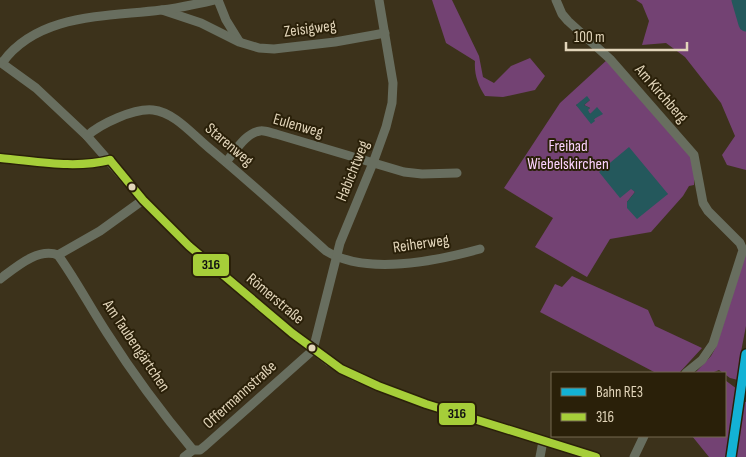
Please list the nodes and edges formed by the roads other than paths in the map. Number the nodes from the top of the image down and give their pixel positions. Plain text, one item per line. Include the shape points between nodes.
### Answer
1 (216, 0) edge
2 (379, 0) edge
3 (556, 0) edge
4 (162, 10) junction
5 (385, 33) junction
6 (239, 42) junction
7 (1, 63) edge
8 (87, 136) junction
9 (0, 158) edge
10 (110, 160) junction
11 (226, 162) junction
12 (373, 163) junction
13 (457, 173) dead end
14 (143, 200) junction
15 (480, 249) dead end
16 (58, 255) junction
17 (336, 257) junction
18 (0, 279) edge
19 (313, 350) junction
20 (687, 372) edge
21 (644, 437) edge
22 (544, 441) junction
23 (193, 450) junction
24 (184, 457) edge
25 (540, 457) edge
26 (596, 457) edge
27 (634, 457) edge

1 - 4 street
1 - 6 street
2 - 5 street, Habichtweg
3 - 20 street, Am Kirchberg via 568,21 610,59 694,155 703,203 743,250 713,344 702,360
4 - 6 street, Zeisigweg via 201,23
4 - 7 street via 54,26 23,41
5 - 6 street, Zeisigweg via 274,49
5 - 12 street, Habichtweg via 393,83 392,103
7 - 8 street, Römerstraße via 36,88
8 - 10 street, Römerstraße
8 - 11 street, Starenweg via 134,112 153,110 178,122
9 - 10 street via 77,164
10 - 14 street, Römerstraße
11 - 12 street, Eulenweg via 244,141 260,131
11 - 17 street, Starenweg
12 - 13 street via 404,172
12 - 17 street, Habichtweg
14 - 16 street via 100,231
14 - 19 street, Römerstraße via 189,246
15 - 17 street, Reiherweg via 402,264 357,262
16 - 18 street via 44,253 22,263
16 - 23 street, Am Taubengärtchen via 132,370
17 - 19 street, Habichtweg
19 - 22 street, Römerstraße via 341,369 378,386
19 - 23 street, Offermannstraße via 205,446
21 - 27 street
22 - 25 street
22 - 26 street, Römerstraße
23 - 24 street, Offermannstraße

